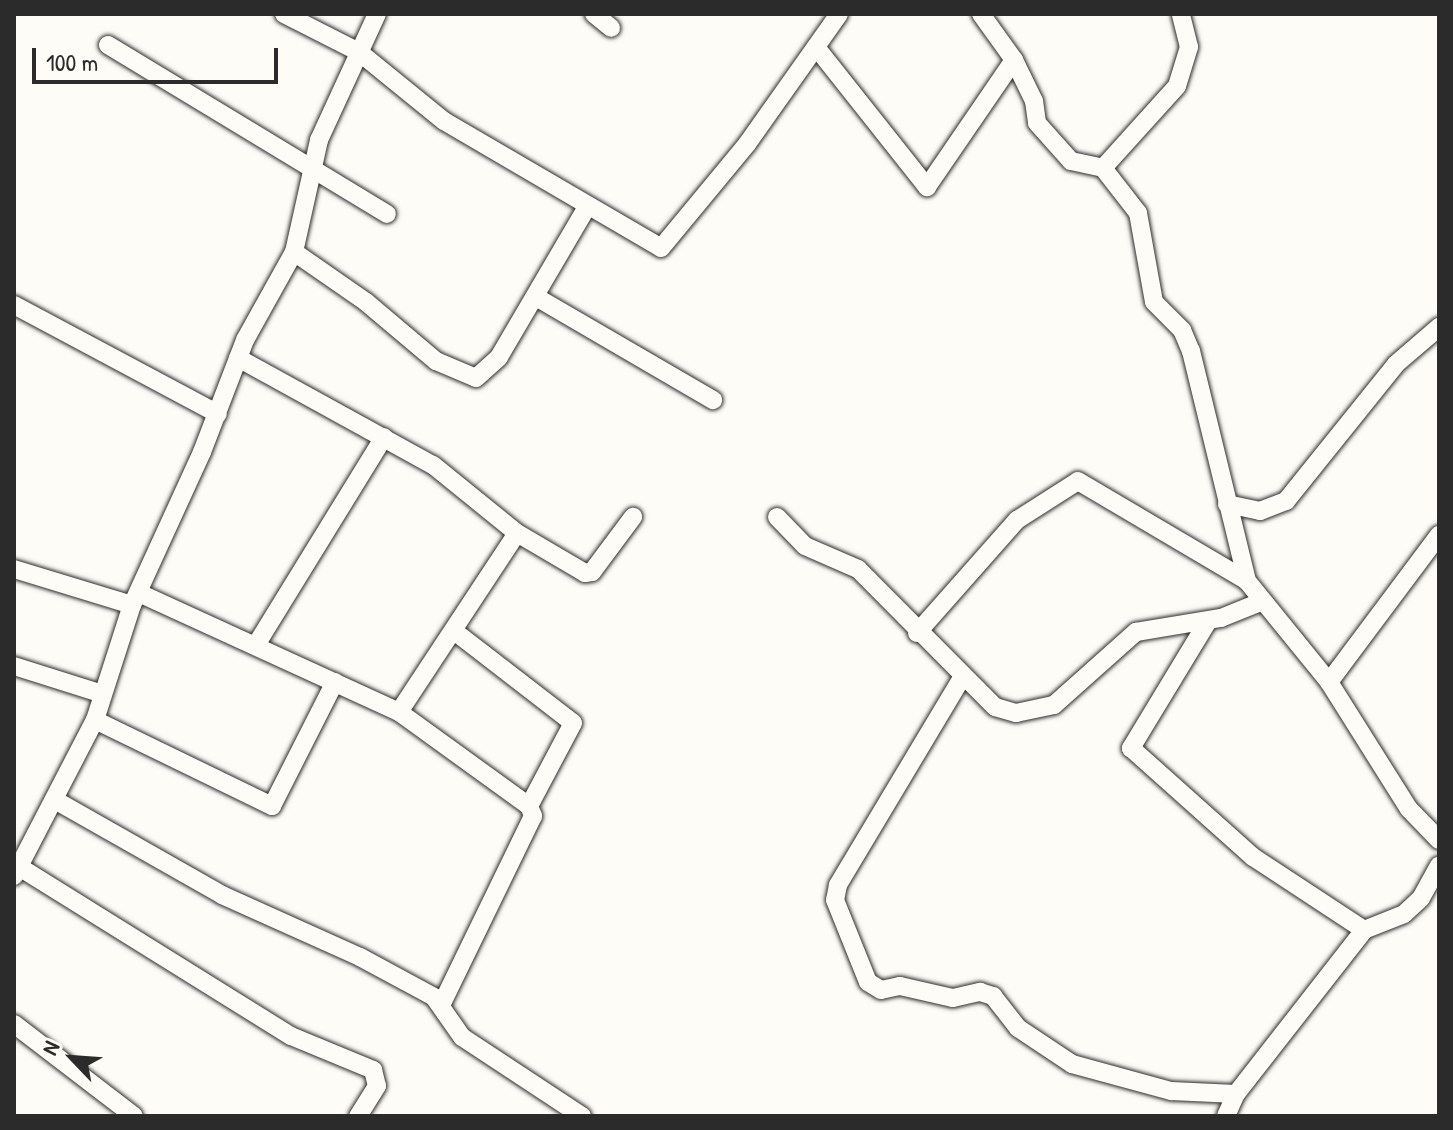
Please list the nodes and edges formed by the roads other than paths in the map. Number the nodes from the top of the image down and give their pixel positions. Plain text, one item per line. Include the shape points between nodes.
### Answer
1 (284, 14) edge
2 (377, 14) edge
3 (594, 14) edge
4 (839, 14) edge
5 (981, 14) edge
6 (1181, 14) edge
7 (611, 28) dead end
8 (108, 45) dead end
9 (816, 47) junction
10 (359, 52) junction
11 (1014, 60) junction
12 (1103, 168) junction
13 (313, 170) junction
14 (587, 207) junction
15 (387, 214) dead end
16 (294, 252) junction
17 (536, 297) junction
18 (14, 305) edge
19 (1439, 327) edge
20 (238, 358) junction
21 (713, 400) dead end
22 (218, 414) junction
23 (384, 437) junction
24 (1227, 504) junction
25 (633, 517) dead end
26 (777, 517) dead end
27 (517, 533) junction
28 (1439, 535) edge
29 (14, 569) edge
30 (1247, 581) junction
31 (136, 599) junction
32 (1263, 601) junction
33 (1208, 621) junction
34 (454, 631) junction
35 (917, 633) junction
36 (256, 645) junction
37 (14, 666) edge
38 (963, 676) junction
39 (335, 682) junction
40 (1329, 682) junction
41 (103, 694) junction
42 (399, 712) junction
43 (95, 720) junction
44 (55, 800) junction
45 (529, 806) junction
46 (1439, 840) edge
47 (1439, 866) edge
48 (18, 872) edge
49 (1364, 930) junction
50 (442, 1003) junction
51 (14, 1024) edge
52 (1236, 1094) junction
53 (134, 1116) edge
54 (358, 1116) edge
55 (582, 1116) edge
56 (1226, 1116) edge

1 - 10 street
2 - 10 street
3 - 7 street
4 - 9 street
5 - 11 street
6 - 12 street via 1189,47 1177,86
8 - 13 street
9 - 11 street via 927,187
9 - 14 street via 661,248
10 - 13 street via 319,140
10 - 14 street via 444,121
11 - 12 street via 1034,101 1037,123 1071,161
12 - 24 street via 1138,213 1157,310 1182,330 1191,351
13 - 15 street
13 - 16 street
14 - 17 street
16 - 17 street via 366,302 425,353 467,378 476,378 499,357
16 - 20 street
17 - 21 street
18 - 22 street
19 - 24 street via 1396,364 1286,501 1260,511
20 - 22 street
20 - 23 street
22 - 31 street
23 - 27 street via 433,465
23 - 36 street
24 - 30 street
25 - 27 street via 592,572 585,573
26 - 35 street via 805,546 858,569
27 - 34 street
28 - 40 street
29 - 31 street
30 - 32 street
30 - 35 street via 1078,481 1017,520
31 - 36 street
31 - 41 street
32 - 33 street
32 - 40 street
33 - 38 street via 1136,632 1054,705 1035,711 995,707
33 - 49 street via 1131,748 1253,857
34 - 42 street
34 - 45 street via 573,723
35 - 38 street
36 - 39 street
37 - 41 street
38 - 52 street via 838,885 835,900 868,982 881,990 900,986 953,998 980,992 993,996 1018,1028 1072,1064 1171,1091
39 - 42 street
39 - 43 street via 272,806
40 - 46 street via 1409,809
41 - 43 street
42 - 45 street
43 - 44 street
44 - 48 street
44 - 50 street via 222,895 360,957
45 - 50 street via 533,816
47 - 49 street via 1421,898 1404,914
48 - 54 street via 291,1036 373,1070 377,1086
49 - 52 street
50 - 55 street via 462,1037
51 - 53 street
52 - 56 street

